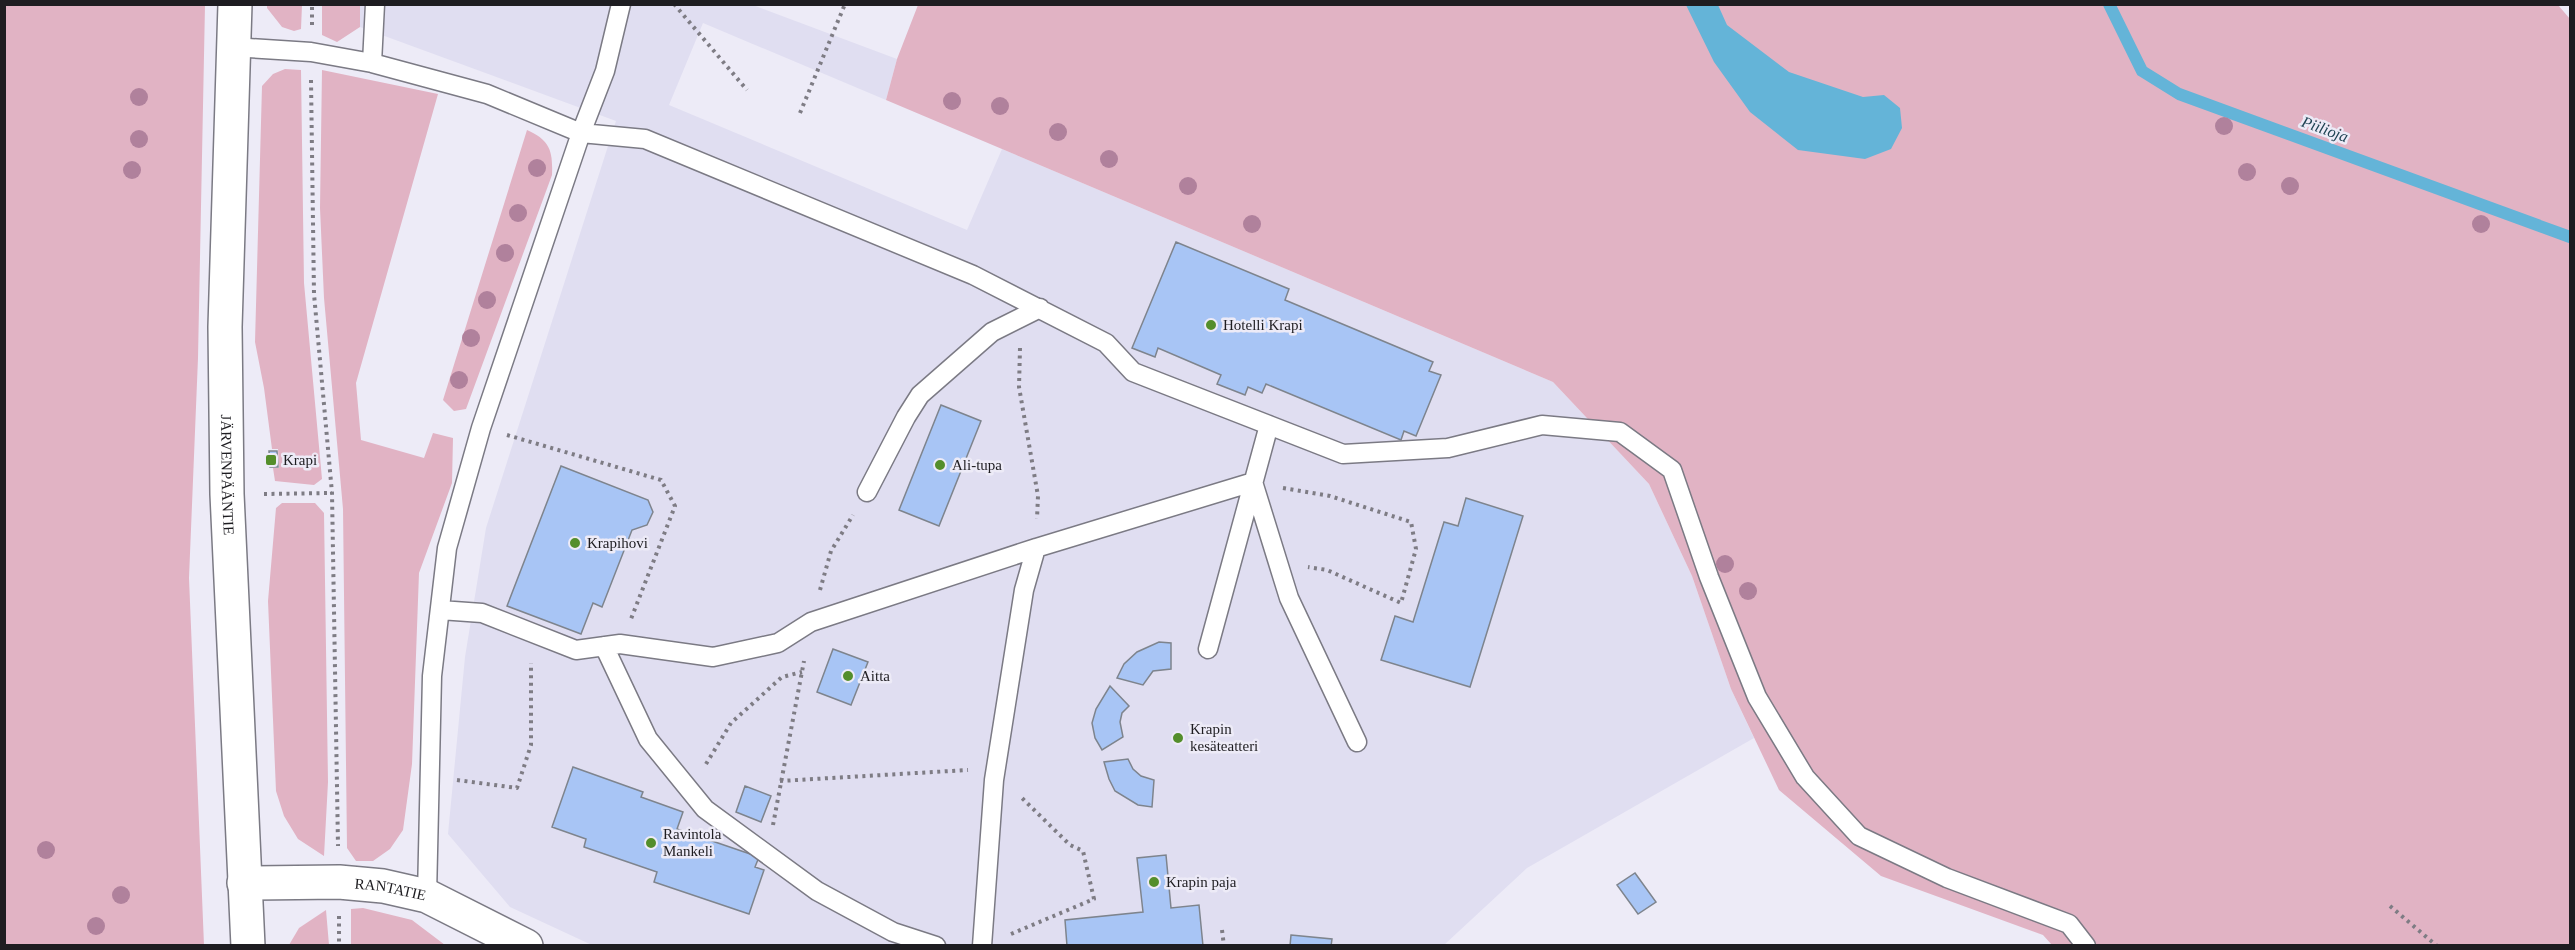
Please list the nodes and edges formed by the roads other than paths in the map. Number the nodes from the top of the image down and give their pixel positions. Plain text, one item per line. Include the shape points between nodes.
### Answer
1 (235, 4) edge
2 (375, 4) edge
3 (621, 4) edge
4 (232, 47) junction
5 (372, 63) junction
6 (581, 132) junction
7 (1040, 308) junction
8 (1269, 425) junction
9 (1253, 482) junction
10 (867, 492) road end
11 (1036, 548) junction
12 (440, 610) junction
13 (612, 645) junction
14 (1208, 649) dead end
15 (1356, 742) dead end
16 (244, 883) junction
17 (428, 896) junction
18 (248, 945) edge
19 (525, 945) edge
20 (936, 945) edge
21 (982, 945) edge
22 (2086, 945) edge

1 - 4 main road, JÄRVENPÄÄNTIE
2 - 5 lane
3 - 6 lane via 604,71
4 - 5 lane via 311,52
4 - 16 main road, JÄRVENPÄÄNTIE via 225,327 227,494
5 - 6 lane via 487,94
6 - 7 lane via 645,139 973,274
6 - 12 lane via 481,428 447,548
7 - 8 lane via 1106,343 1133,372
7 - 10 lane via 992,332 920,394
8 - 9 lane
8 - 22 lane via 1343,454 1448,448 1542,425 1620,432 1672,470 1757,698 1805,777 1859,837 1947,878 2069,924
9 - 11 lane
9 - 14 lane
9 - 15 lane via 1289,598
11 - 13 lane via 811,621 778,643 713,657
11 - 21 lane via 1024,590 995,774
12 - 13 lane via 482,613 576,650
12 - 17 lane via 432,676
13 - 20 lane via 648,739 705,809 817,891 893,932
16 - 17 main road, RANTATIE via 339,882
16 - 18 main road, JÄRVENPÄÄNTIE
17 - 19 main road, RANTATIE

